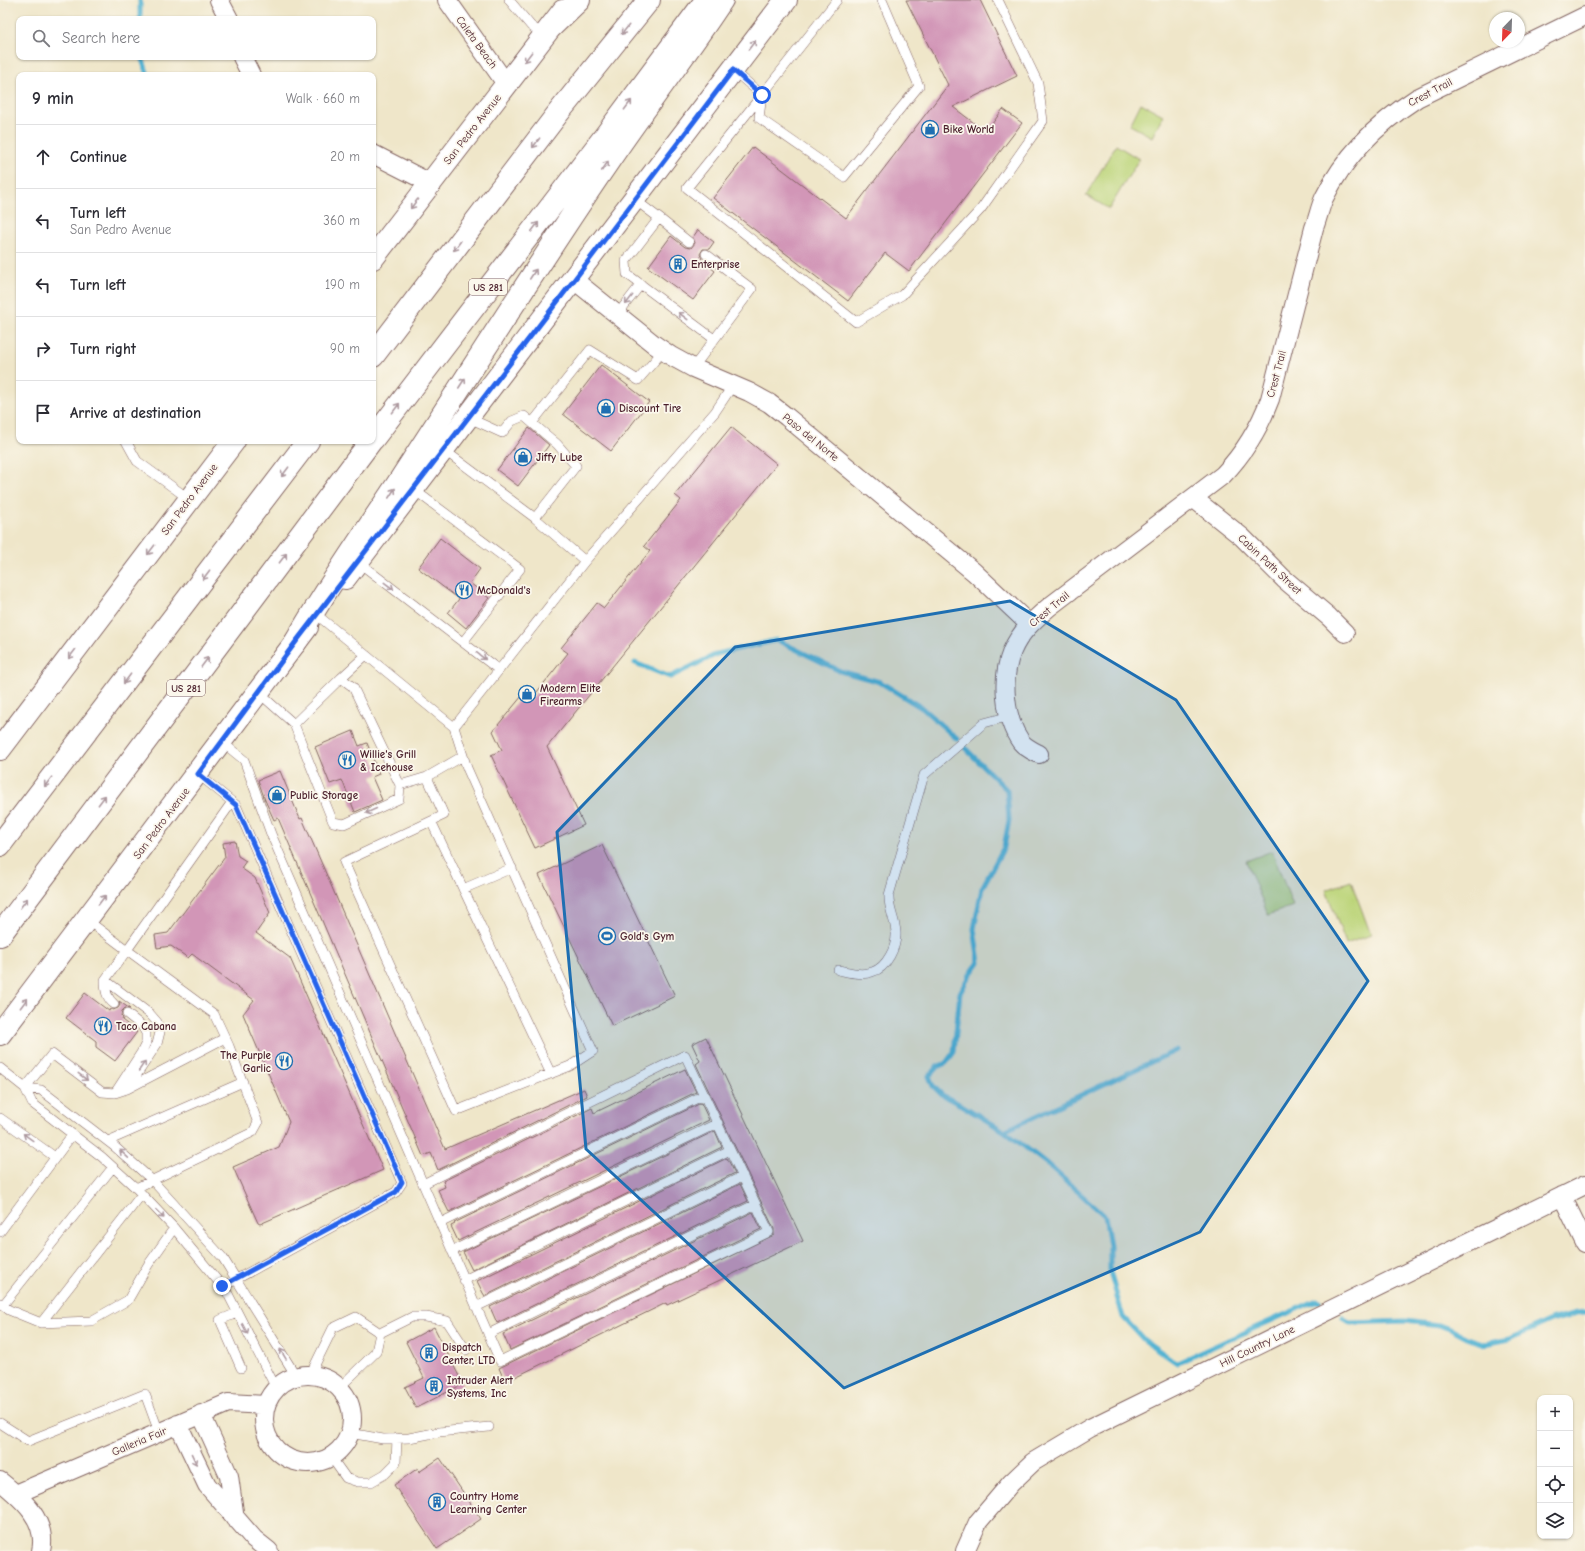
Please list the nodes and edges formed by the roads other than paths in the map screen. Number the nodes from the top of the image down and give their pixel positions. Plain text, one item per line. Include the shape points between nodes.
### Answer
1 (219, 0) edge
2 (447, 0) edge
3 (509, 0) edge
4 (570, 0) edge
5 (579, 0) edge
6 (649, 0) edge
7 (706, 0) edge
8 (722, 0) edge
9 (786, 0) edge
10 (837, 0) edge
11 (882, 0) edge
12 (998, 0) edge
13 (227, 16) edge
14 (1585, 16) edge
15 (548, 31) junction
16 (244, 60) edge
17 (733, 70) junction
18 (250, 72) edge
19 (507, 84) junction
20 (762, 95) junction
21 (376, 156) edge
22 (430, 183) junction
23 (634, 199) junction
24 (659, 218) junction
25 (689, 242) dead end
26 (376, 254) edge
27 (706, 254) dead end
28 (574, 280) junction
29 (641, 284) junction
30 (617, 315) junction
31 (714, 339) junction
32 (663, 351) junction
33 (376, 352) edge
34 (693, 368) junction
35 (733, 385) junction
36 (469, 418) junction
37 (532, 423) junction
38 (376, 435) edge
39 (128, 444) edge
40 (232, 444) edge
41 (306, 444) edge
42 (369, 444) edge
43 (444, 450) junction
44 (413, 489) junction
45 (1193, 498) junction
46 (189, 500) junction
47 (535, 518) junction
48 (585, 561) junction
49 (358, 562) junction
50 (315, 612) junction
51 (1029, 624) junction
52 (1345, 633) dead end
53 (463, 642) junction
54 (366, 655) junction
55 (499, 670) junction
56 (341, 678) junction
57 (259, 693) junction
58 (1010, 716) junction
59 (294, 724) junction
60 (454, 727) junction
61 (222, 742) junction
62 (0, 749) edge
63 (1039, 754) dead end
64 (463, 756) junction
65 (198, 774) junction
66 (427, 777) junction
67 (400, 785) junction
68 (232, 802) junction
69 (431, 821) junction
70 (0, 845) edge
71 (512, 868) junction
72 (463, 889) junction
73 (87, 920) junction
74 (0, 934) edge
75 (127, 950) junction
76 (838, 970) dead end
77 (105, 980) junction
78 (114, 1004) dead end
79 (127, 1014) dead end
80 (0, 1034) edge
81 (225, 1038) junction
82 (0, 1068) edge
83 (551, 1074) junction
84 (243, 1082) junction
85 (25, 1088) junction
86 (127, 1089) junction
87 (115, 1093) junction
88 (704, 1095) junction
89 (0, 1118) edge
90 (718, 1123) junction
91 (72, 1134) junction
92 (108, 1141) junction
93 (730, 1150) junction
94 (55, 1157) junction
95 (113, 1167) junction
96 (743, 1176) junction
97 (152, 1180) junction
98 (423, 1184) junction
99 (1585, 1185) edge
100 (139, 1191) junction
101 (1562, 1196) junction
102 (756, 1204) junction
103 (440, 1223) junction
104 (174, 1228) junction
105 (0, 1232) edge
106 (1585, 1243) edge
107 (452, 1251) junction
108 (236, 1279) junction
109 (464, 1280) junction
110 (222, 1286) junction
111 (2, 1304) edge
112 (476, 1307) junction
113 (237, 1312) junction
114 (41, 1323) junction
115 (380, 1334) junction
116 (488, 1334) junction
117 (466, 1350) dead end
118 (241, 1368) dead end
119 (303, 1376) junction
120 (276, 1388) junction
121 (339, 1388) junction
122 (265, 1405) junction
123 (201, 1414) junction
124 (0, 1422) edge
125 (178, 1424) junction
126 (489, 1427) dead end
127 (159, 1432) junction
128 (350, 1433) junction
129 (397, 1438) junction
130 (331, 1457) junction
131 (0, 1481) edge
132 (16, 1494) junction
133 (235, 1519) junction
134 (41, 1551) edge
135 (269, 1551) edge
136 (965, 1551) edge

1 - 13 street
2 - 19 street, Caleta Beach
3 - 15 lane via 531,26
4 - 15 main road, San Pedro Avenue
5 - 15 main road
6 -> 33 main road via 559,112
38 -> 7 main road, US 281
50 -> 8 main road via 600,173
17 -> 9 main road
10 - 20 lane
11 - 20 lane via 919,86 844,177 759,118
12 - 20 lane via 1038,83 1043,121 981,209 902,295 856,322 686,188
14 - 45 street, Crest Trail via 1417,98 1397,110 1362,141 1347,160 1324,200 1314,228 1264,416 1250,443 1236,462
15 -> 19 main road, San Pedro Avenue
16 - 18 street
17 - 20 lane
17 - 23 main road
19 - 22 main road, San Pedro Avenue
21 - 22 street
22 -> 26 main road, San Pedro Avenue
23 - 24 lane
23 - 28 main road
24 - 25 lane
24 - 29 lane via 626,261 627,274
27 - 31 lane via 752,289
28 - 30 street, Paso del Norte
28 - 36 main road
29 -> 30 lane
31 -> 29 lane
30 - 32 street, Paso del Norte
31 - 34 lane
32 - 34 street, Paso del Norte
32 - 37 lane via 638,380 590,350
34 - 35 street, Paso del Norte
35 - 48 lane via 715,412
35 - 51 street, Paso del Norte via 749,392 787,417 974,572
36 - 37 lane via 502,433 512,421 524,416
36 - 43 main road
37 - 47 lane via 557,444 576,466
39 - 46 lane via 137,461
40 - 46 main road, San Pedro Avenue
41 -> 70 main road
74 -> 42 main road, US 281
43 - 44 main road
43 - 47 lane
44 - 49 main road
44 - 53 lane via 520,569
45 - 51 street, Crest Trail
45 - 52 street, Cabin Path Street via 1242,537 1284,580
46 -> 62 main road, San Pedro Avenue
47 - 48 lane
48 - 55 lane
49 - 50 main road
49 -> 53 lane
50 - 54 lane
50 - 57 main road, San Pedro Avenue
51 - 58 street, Crest Trail via 1013,650 1008,666 1006,683
53 -> 55 lane
54 - 56 lane
54 - 60 lane
55 - 60 lane
56 - 59 lane
56 - 67 lane via 353,687
57 - 59 lane
57 - 61 main road, San Pedro Avenue
58 - 63 street, Crest Trail via 1022,742
58 - 76 lane via 984,723 929,769 921,779 889,895 896,933 888,959 881,968 873,972 861,974
67 -> 59 lane via 399,799 344,824 333,822
60 - 64 lane
61 - 65 main road, San Pedro Avenue
61 - 98 lane via 244,760 271,834
64 - 66 lane
64 - 71 lane
65 - 68 lane
73 -> 65 main road, San Pedro Avenue
66 - 67 lane
66 - 69 lane via 444,815
68 - 75 lane
68 - 108 lane via 236,805 402,1182 396,1192
69 - 72 lane
69 - 83 lane via 344,862 456,1111
71 - 72 lane
71 - 83 lane via 593,1051 570,1066
72 - 83 lane
73 - 75 lane
80 -> 73 main road, San Pedro Avenue
75 - 77 lane
75 - 81 lane via 214,1014
77 - 78 lane via 105,992
86 -> 77 lane via 157,1044 160,1032 157,1022 150,1014
79 - 87 lane via 142,1026 146,1033 146,1043
81 - 84 lane
81 - 86 lane
82 - 85 lane
84 - 92 lane
84 - 97 lane via 258,1123 252,1132
85 -> 87 lane via 52,1054 102,1092
85 - 91 lane via 32,1103
85 - 92 lane via 40,1090
86 - 87 lane
88 - 90 lane
88 - 98 lane via 685,1055
88 - 103 lane
94 -> 89 lane
90 - 93 lane
90 - 107 lane
91 - 94 lane
91 - 95 lane
97 -> 92 lane
93 - 96 lane
93 - 109 lane
94 - 105 lane
95 - 100 lane
95 - 111 lane
96 - 102 lane
96 - 112 lane
97 - 100 lane
97 - 108 lane via 223,1258
98 - 103 lane
99 - 101 street, Hill Country Lane
100 -> 104 lane
100 - 114 lane
101 - 106 street
101 - 136 street, Hill Country Lane via 1090,1428 1034,1462 1011,1483 978,1522
102 - 116 lane
102 - 116 lane via 769,1232 500,1361
103 - 107 lane
104 - 110 lane
104 - 114 lane via 128,1300 91,1321
107 - 109 lane
108 - 110 lane
119 -> 108 lane
109 - 112 lane
110 - 113 lane
111 - 114 lane via 9,1310
112 - 116 lane
113 - 118 lane via 220,1320
113 -> 120 lane
115 - 117 lane via 412,1317 440,1319 447,1321
115 - 119 lane via 356,1317 333,1328
115 - 121 lane via 376,1352
119 - 120 street via 285,1381
119 - 121 street via 323,1378
120 - 122 street
121 - 128 street via 350,1407
122 - 123 street, Galleria Fair via 228,1403
122 - 130 street via 263,1420 266,1435 274,1448 286,1458 301,1463
123 - 125 street, Galleria Fair
123 - 133 street via 229,1476
124 - 127 lane via 28,1441 145,1394
125 - 127 street, Galleria Fair
125 -> 133 street via 207,1485
126 - 129 lane
127 - 132 street, Galleria Fair
128 - 129 lane via 383,1439
128 - 130 street via 342,1447
129 - 130 lane via 396,1463 385,1474 371,1482 358,1482 346,1478
131 - 132 street
132 - 134 street via 34,1513 41,1530
133 - 135 street

